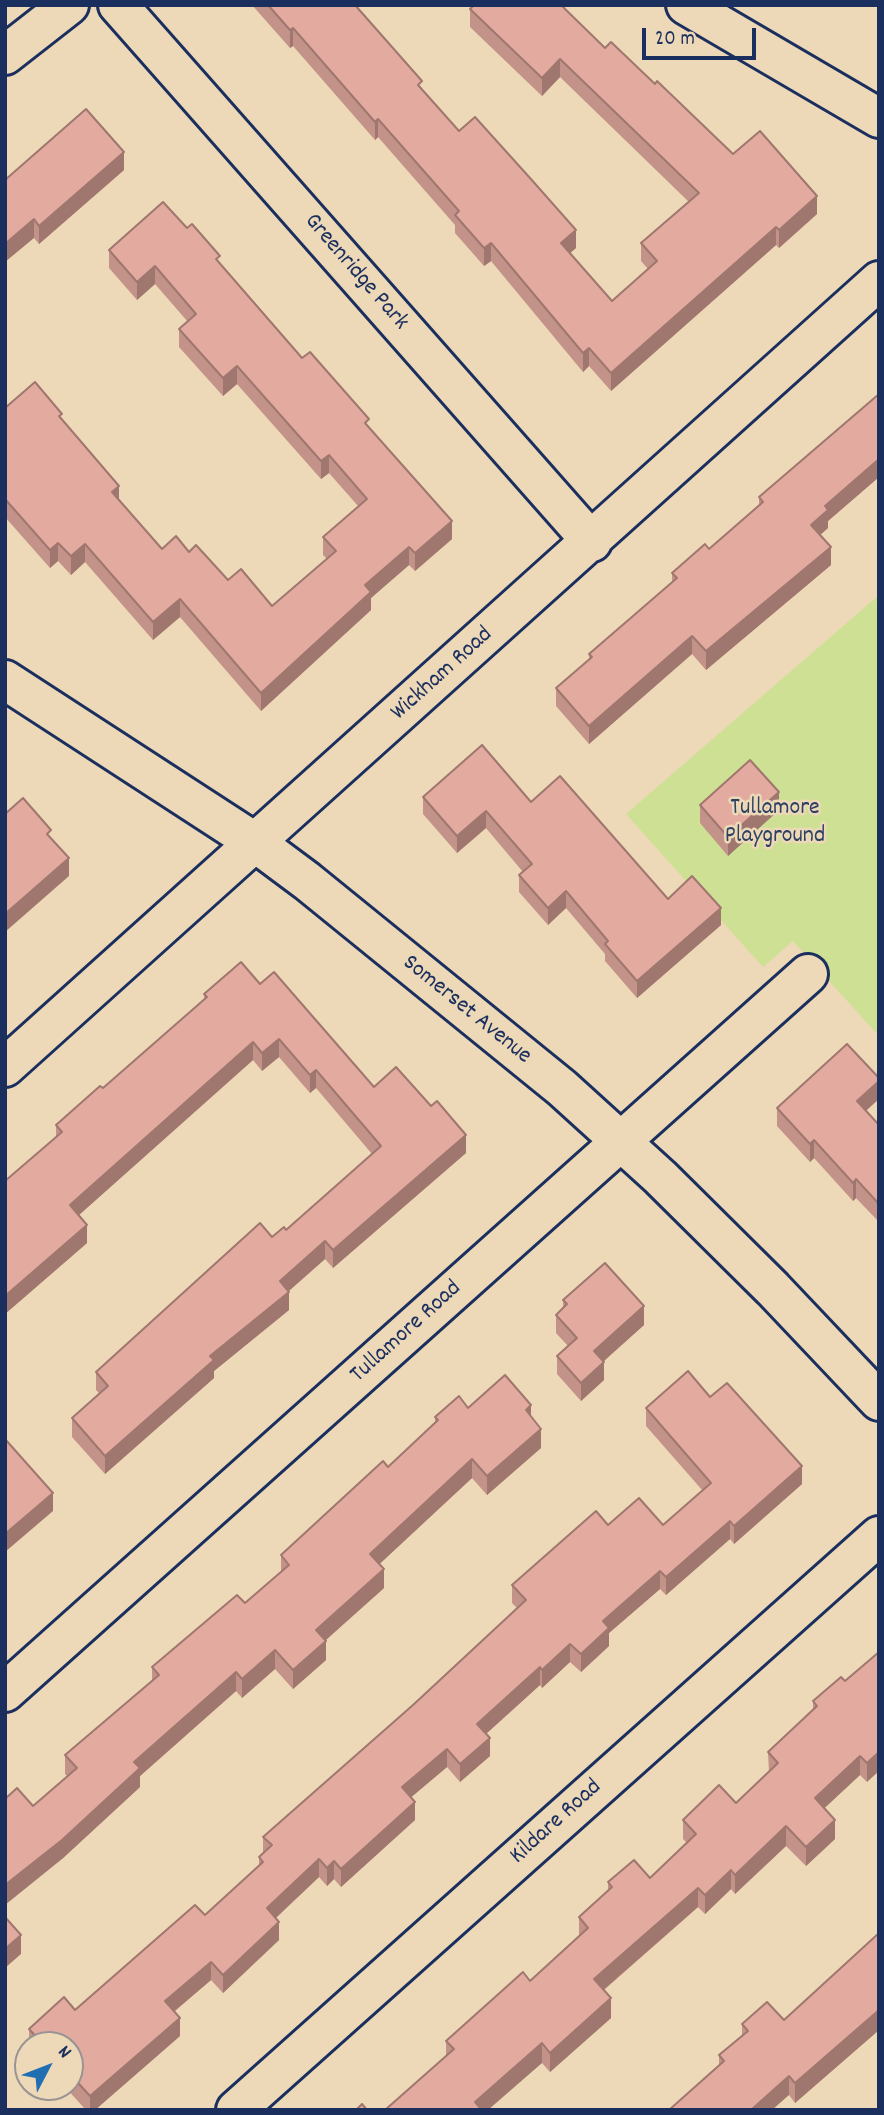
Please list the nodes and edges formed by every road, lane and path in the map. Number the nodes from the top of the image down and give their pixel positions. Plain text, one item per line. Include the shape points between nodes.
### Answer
1 (69, 5) edge
2 (118, 5) edge
3 (686, 5) edge
4 (5, 55) edge
5 (879, 118) edge
6 (879, 281) edge
7 (592, 542) junction
8 (5, 680) edge
9 (256, 843) junction
10 (808, 974) dead end
11 (5, 1067) edge
12 (621, 1142) junction
13 (879, 1401) edge
14 (879, 1536) edge
15 (5, 1692) edge
16 (236, 2110) edge

1 - 4 street
2 - 7 street, Greenridge Park
3 - 5 street
6 - 7 street, Wickham Road
7 - 9 street, Wickham Road
8 - 9 street, Somerset Avenue
9 - 11 street, Wickham Road
9 - 12 street, Somerset Avenue via 551,1080
10 - 12 street, Tullamore Road
12 - 13 street, Somerset Avenue via 774,1289
12 - 15 street, Tullamore Road
14 - 16 street, Kildare Road

